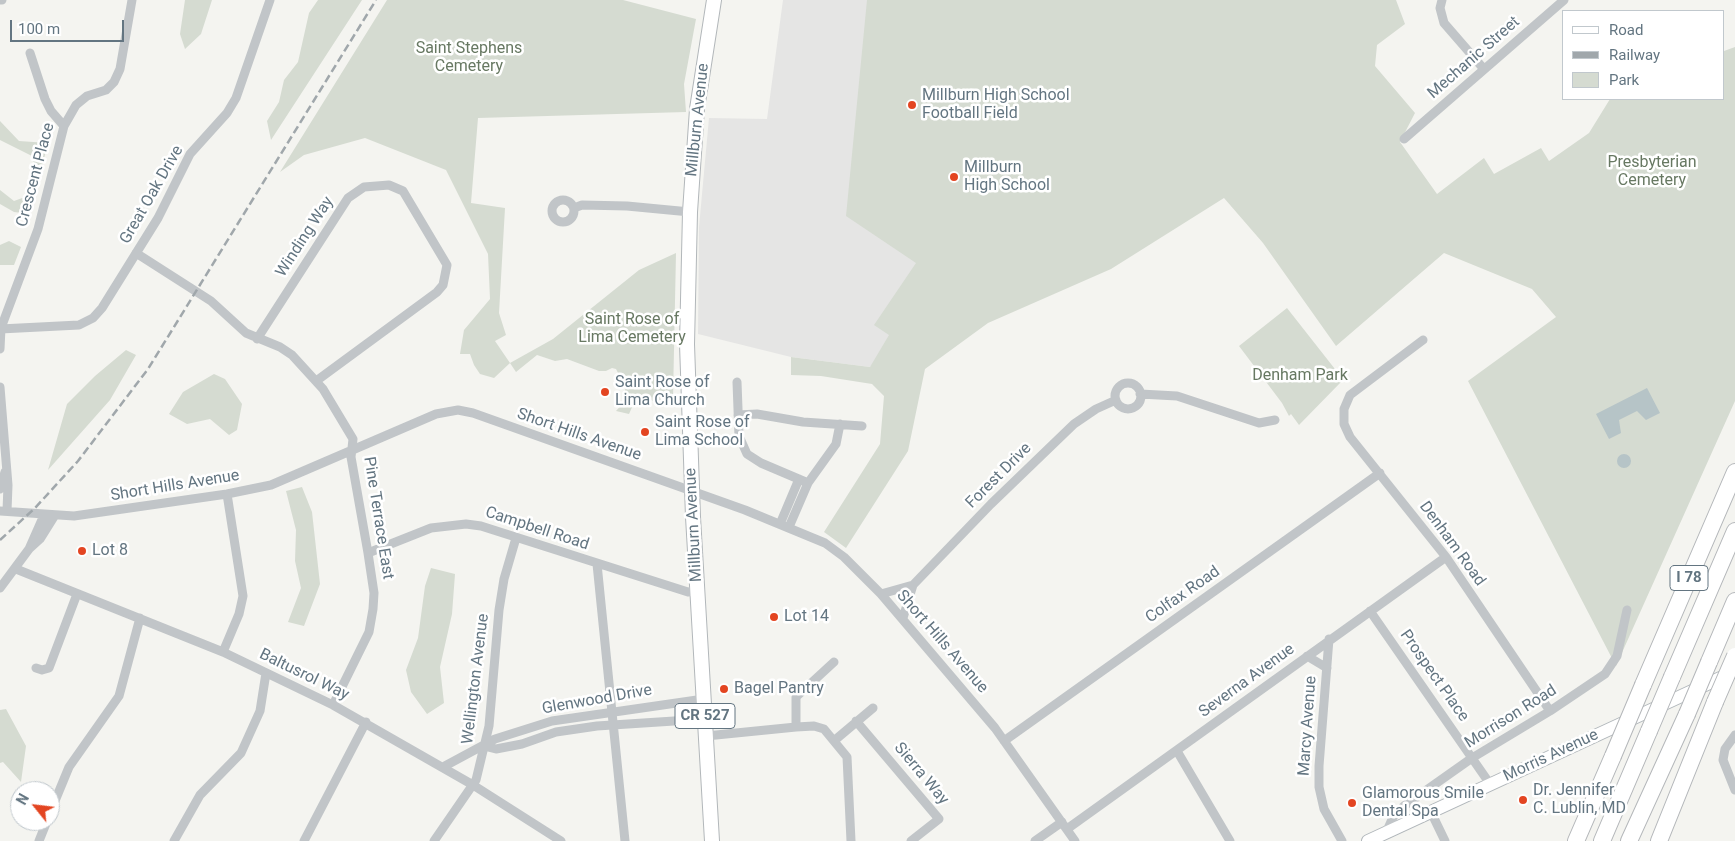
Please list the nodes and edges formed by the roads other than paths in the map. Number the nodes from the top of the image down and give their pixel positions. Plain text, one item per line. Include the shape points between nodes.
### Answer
1 (132, 0) edge
2 (270, 0) edge
3 (714, 0) edge
4 (1564, 0) edge
5 (1441, 4) edge
6 (30, 53) dead end
7 (1484, 68) junction
8 (64, 126) junction
9 (1404, 139) dead end
10 (574, 208) dead end
11 (690, 212) junction
12 (136, 254) junction
13 (1, 328) edge
14 (258, 339) junction
15 (1423, 340) dead end
16 (0, 349) edge
17 (316, 381) junction
18 (737, 382) dead end
19 (0, 387) edge
20 (1140, 394) junction
21 (1116, 400) junction
22 (738, 416) junction
23 (1275, 420) dead end
24 (840, 424) junction
25 (862, 426) dead end
26 (352, 450) junction
27 (6, 469) junction
28 (1735, 472) edge
29 (1380, 473) junction
30 (799, 479) junction
31 (808, 483) junction
32 (0, 489) edge
33 (692, 490) junction
34 (227, 494) junction
35 (3, 511) edge
36 (44, 515) junction
37 (56, 515) junction
38 (785, 525) junction
39 (1735, 531) edge
40 (516, 538) junction
41 (29, 549) junction
42 (368, 553) junction
43 (1446, 557) junction
44 (597, 564) junction
45 (16, 569) junction
46 (912, 585) junction
47 (0, 588) edge
48 (697, 591) junction
49 (77, 594) junction
50 (881, 594) junction
51 (1735, 601) edge
52 (1370, 610) junction
53 (1627, 610) dead end
54 (140, 618) junction
55 (903, 618) junction
56 (1330, 639) junction
57 (223, 652) junction
58 (1307, 656) junction
59 (1735, 656) edge
60 (834, 662) dead end
61 (36, 668) dead end
62 (1327, 668) junction
63 (1735, 671) edge
64 (266, 673) junction
65 (704, 699) junction
66 (333, 705) junction
67 (873, 708) dead end
68 (613, 711) junction
69 (1550, 711) junction
70 (705, 719) junction
71 (856, 721) junction
72 (366, 722) junction
73 (614, 724) junction
74 (796, 727) junction
75 (1735, 735) edge
76 (706, 736) junction
77 (834, 740) junction
78 (1004, 741) junction
79 (484, 746) junction
80 (1177, 750) junction
81 (1472, 758) junction
82 (443, 768) junction
83 (1490, 784) junction
84 (472, 785) junction
85 (60, 789) edge
86 (1735, 790) edge
87 (1649, 801) junction
88 (1431, 812) junction
89 (1065, 825) junction
90 (1386, 833) junction
91 (548, 837) edge
92 (174, 841) edge
93 (304, 841) edge
94 (434, 841) edge
95 (561, 841) edge
96 (625, 841) edge
97 (712, 841) edge
98 (851, 841) edge
99 (911, 841) edge
100 (1035, 841) edge
101 (1075, 841) edge
102 (1230, 841) edge
103 (1342, 841) edge
104 (1368, 841) edge
105 (1446, 841) edge
106 (1576, 841) edge
107 (1602, 841) edge
108 (1629, 841) edge
109 (1637, 841) edge
110 (1659, 841) edge

1 - 8 street, Crescent Place via 120,69 114,82 106,90 87,96 76,105
2 - 12 street, Great Oak Drive via 236,98 227,113 190,154
3 - 11 main road, Millburn Avenue / CR 527 via 697,109
4 - 7 street, Mechanic Street
5 - 7 street via 1444,22
6 - 8 street via 45,99
7 - 9 street, Mechanic Street
8 - 13 street, Crescent Place via 38,229
10 - 11 street via 582,205 627,206
11 - 33 main road, Millburn Avenue / CR 527 via 687,344
12 - 13 street, Great Oak Drive via 102,308 87,323
12 - 14 street, Pine Terrace East via 211,301 246,333
13 - 16 street, Crescent Place
14 - 17 street, Pine Terrace East via 292,355
14 - 17 street, Winding Way via 348,198 364,187 389,185 403,191 447,265 442,285 437,292
15 - 29 street, Denham Road via 1350,395 1344,409 1347,431
17 - 26 street, Pine Terrace East via 354,439
18 - 22 street
19 - 27 street
20 - 21 street via 1139,402 1132,408 1121,406
20 - 21 street, Forest Drive via 1134,384 1123,384 1115,392
20 - 23 street, Forest Drive via 1178,396 1259,423
21 - 46 street, Forest Drive via 1074,424 997,497
22 - 24 street via 757,414 794,421
22 - 30 street via 739,436 747,454
24 - 25 street
24 - 31 street via 836,444
26 - 33 street, Short Hills Avenue via 436,414 464,411
26 - 34 street, Short Hills Avenue via 271,485
26 - 42 street, Pine Terrace East
27 - 32 street
27 - 35 street via 8,485
28 - 106 highway, I 78, bridge
29 - 43 street, Denham Road
29 - 78 street, Colfax Road
30 - 31 street
30 - 38 street
31 - 38 street
33 - 38 street, Short Hills Avenue
33 - 48 main road, Millburn Avenue / CR 527
34 - 37 street, Short Hills Avenue via 74,516
34 - 57 street via 243,596 240,614
35 - 36 street, Short Hills Avenue
36 - 37 street, Short Hills Avenue
36 - 41 street
37 - 41 street
38 - 50 street, Short Hills Avenue via 825,543
39 - 107 highway, I 78, bridge
40 - 42 street, Campbell Road via 481,526 454,524 431,528
40 - 44 street, Campbell Road
40 - 79 street, Wellington Avenue via 499,610 489,726
41 - 45 street
42 - 66 street, Pine Terrace East via 374,593 369,632
43 - 52 street, Severna Avenue
43 - 69 street, Denham Road
44 - 48 street, Campbell Road via 688,592
44 - 68 street
45 - 47 street
45 - 49 street, Baltusrol Way
46 - 50 street, Forest Drive
46 - 55 street, Forest Drive
48 - 65 main road, Millburn Avenue / CR 527
49 - 54 street, Baltusrol Way
49 - 61 street via 49,668
50 - 55 street, Short Hills Avenue
51 - 87 highway, bridge
52 - 56 street, Severna Avenue
52 - 81 street, Prospect Place
53 - 69 street, Morrison Road via 1611,667
54 - 57 street, Baltusrol Way
54 - 85 street via 119,696 69,767
55 - 78 street, Short Hills Avenue
56 - 58 street, Severna Avenue
56 - 62 street, Marcy Avenue
57 - 64 street, Baltusrol Way
58 - 62 street, Marcy Avenue
58 - 80 street, Severna Avenue
59 - 110 highway, bridge
60 - 74 street via 796,697
62 - 103 street, Marcy Avenue via 1319,787 1324,809
63 - 83 main road, Morris Avenue
64 - 66 street, Baltusrol Way
64 - 92 street via 260,711 241,753 200,795
65 - 68 street, Glenwood Drive
65 - 70 main road, Millburn Avenue / CR 527
66 - 72 street, Baltusrol Way
67 - 71 street
68 - 73 street
68 - 79 street, Glenwood Drive via 552,721 495,739
69 - 81 street, Morrison Road
70 - 73 street, Glenwood Drive
70 - 76 main road, Millburn Avenue / CR 527
71 - 77 street
71 - 99 street, Sierra Way via 939,819
72 - 82 street, Baltusrol Way
72 - 93 street
73 - 79 street, Glenwood Drive via 556,732 496,749
73 - 96 street
74 - 76 street
74 - 77 street via 820,727
75 - 86 street via 1725,750 1723,760
76 - 97 main road, Millburn Avenue / CR 527
77 - 98 street via 846,757
78 - 89 street, Short Hills Avenue
79 - 82 street
79 - 84 street, Wellington Avenue
80 - 89 street, Severna Avenue
80 - 102 street
81 - 83 street, Prospect Place
81 - 90 street, Morrison Road via 1404,806 1393,817
82 - 84 street, Baltusrol Way
83 - 88 main road, Morris Avenue
84 - 91 street, Baltusrol Way
84 - 94 street, Wellington Avenue
87 - 108 highway
87 - 109 highway
88 - 90 main road, Morris Avenue
88 - 105 street
89 - 100 street, Severna Avenue
89 - 101 street, Short Hills Avenue
90 - 104 main road, Morris Avenue
91 - 95 street, Baltusrol Way

